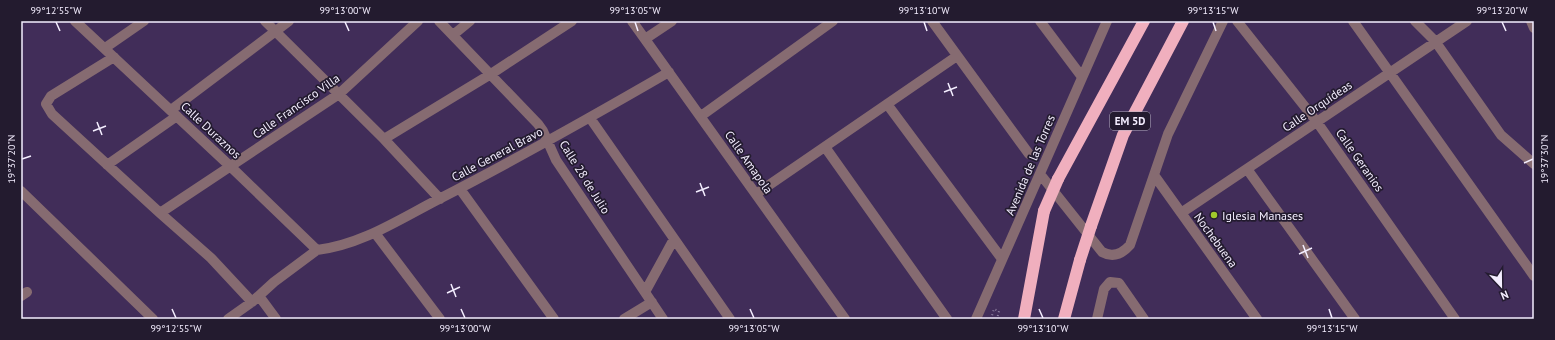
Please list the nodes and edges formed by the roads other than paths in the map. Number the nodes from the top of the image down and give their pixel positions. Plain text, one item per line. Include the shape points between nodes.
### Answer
1 (75, 21) edge
2 (144, 21) edge
3 (265, 21) edge
4 (289, 21) edge
5 (418, 21) edge
6 (439, 21) edge
7 (470, 21) edge
8 (572, 21) edge
9 (632, 21) edge
10 (672, 21) edge
11 (833, 21) edge
12 (932, 21) edge
13 (1040, 21) edge
14 (1107, 21) edge
15 (1144, 21) edge
16 (1183, 21) edge
17 (1223, 21) edge
18 (1237, 21) edge
19 (1353, 21) edge
20 (1415, 21) edge
21 (1467, 21) edge
22 (1531, 21) edge
23 (1534, 28) edge
24 (276, 32) junction
25 (453, 35) junction
26 (645, 39) junction
27 (1435, 42) junction
28 (105, 48) junction
29 (957, 56) junction
30 (114, 57) junction
31 (669, 72) junction
32 (491, 74) junction
33 (1390, 74) junction
34 (1082, 77) junction
35 (339, 94) junction
36 (887, 104) junction
37 (174, 113) junction
38 (701, 116) junction
39 (590, 118) junction
40 (1317, 122) junction
41 (384, 139) junction
42 (548, 142) junction
43 (825, 147) junction
44 (1030, 154) dead end
45 (1534, 164) edge
46 (107, 165) junction
47 (231, 167) junction
48 (1247, 169) junction
49 (1040, 174) junction
50 (1154, 176) junction
51 (460, 189) junction
52 (21, 191) edge
53 (756, 194) junction
54 (440, 199) junction
55 (160, 213) junction
56 (1181, 213) junction
57 (375, 232) junction
58 (674, 239) junction
59 (317, 250) junction
60 (1002, 260) junction
61 (1534, 276) edge
62 (645, 292) junction
63 (255, 299) junction
64 (652, 302) junction
65 (153, 319) edge
66 (228, 319) edge
67 (276, 319) edge
68 (440, 319) edge
69 (554, 319) edge
70 (624, 319) edge
71 (664, 319) edge
72 (730, 319) edge
73 (845, 319) edge
74 (947, 319) edge
75 (976, 319) edge
76 (1024, 319) edge
77 (1064, 319) edge
78 (1096, 319) edge
79 (1144, 319) edge
80 (1257, 319) edge
81 (1355, 319) edge
82 (1455, 319) edge

1 - 28 street, Calle Duraznos
2 - 28 street
3 - 24 street
4 - 24 street
5 - 35 street, Calle Francisco Villa
6 - 25 street, Calle 28 de Julio
7 - 25 street
8 - 32 street
9 - 26 street, Calle Amapola
10 - 26 street
11 - 38 street
12 - 29 street
13 - 34 street
14 - 34 street, Avenida de las Torres
15 - 76 highway, EM 5D, bridge via 1058,179 1044,211
16 - 77 highway, EM 5D, bridge via 1123,134 1090,226
17 - 50 street via 1168,134
18 - 40 street, Calle Geranios
19 - 33 street
20 - 27 street
21 - 27 street, Calle Orquídeas
22 - 23 street
24 - 35 street
24 - 37 street
25 - 32 street, Calle 28 de Julio
26 - 31 street, Calle Amapola
27 - 33 street, Calle Orquídeas
27 - 45 street via 1501,135
28 - 30 street, Calle Duraznos
29 - 36 street
29 - 44 street
30 - 37 street, Calle Duraznos
30 - 46 street via 51,96 46,104 52,114
31 - 38 street, Calle Amapola
31 - 39 street, Calle General Bravo
32 - 41 street
32 - 42 street, Calle 28 de Julio via 538,124
33 - 40 street, Calle Orquídeas
33 - 61 street
34 - 49 street, Avenida de las Torres
35 - 41 street
35 - 47 street, Calle Francisco Villa
36 - 43 street
36 - 60 street
37 - 46 street
37 - 47 street, Calle Duraznos
38 - 53 street, Calle Amapola
39 - 42 street, Calle General Bravo
39 - 58 street
40 - 48 street, Calle Orquídeas
40 - 82 street, Calle Geranios
41 - 54 street
42 - 51 street, Calle General Bravo
42 - 62 street, Calle 28 de Julio via 556,160
43 - 53 street
43 - 74 street
46 - 55 street
47 - 55 street, Calle Francisco Villa
47 - 59 street, Calle Duraznos
48 - 56 street, Calle Orquídeas
48 - 81 street
49 - 50 street via 1102,252 1108,255 1125,251 1130,245
49 - 60 street, Avenida de las Torres
50 - 56 street, Nochebuena
51 - 54 street, Calle General Bravo
51 - 69 street
52 - 65 street
53 - 73 street, Calle Amapola
54 - 57 street, Calle General Bravo
55 - 63 street
56 - 80 street, Nochebuena
57 - 59 street, Calle General Bravo via 332,248
57 - 68 street
58 - 62 street
58 - 72 street
59 - 63 street
60 - 75 street, Avenida de las Torres
62 - 64 street, Calle 28 de Julio
63 - 66 street
63 - 67 street
64 - 70 street
64 - 71 street, Calle 28 de Julio
78 - 79 street via 1104,289 1110,282 1119,283

